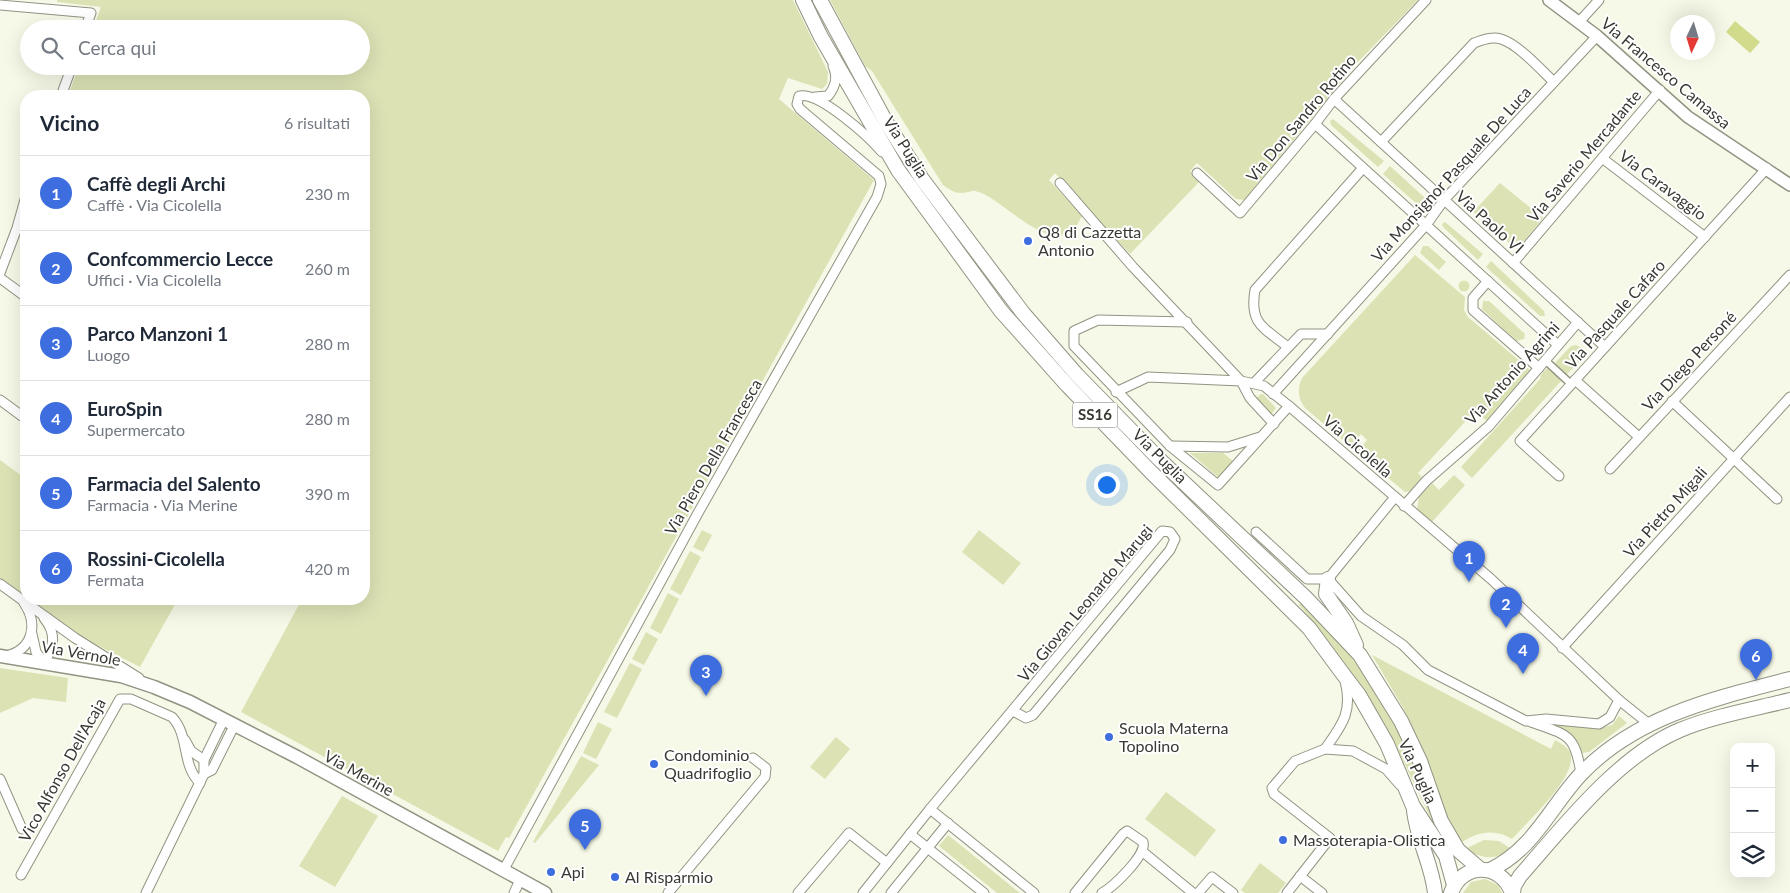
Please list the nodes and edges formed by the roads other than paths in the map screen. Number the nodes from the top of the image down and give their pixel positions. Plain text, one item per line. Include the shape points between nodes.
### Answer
1 (803, 0) edge
2 (820, 0) edge
3 (1426, 0) edge
4 (1549, 0) edge
5 (1599, 0) edge
6 (0, 5) edge
7 (88, 20) edge
8 (1579, 22) junction
9 (1598, 36) junction
10 (821, 38) junction
11 (69, 75) edge
12 (1554, 82) junction
13 (63, 90) edge
14 (1660, 90) junction
15 (815, 97) junction
16 (1334, 99) junction
17 (1315, 124) junction
18 (1381, 142) junction
19 (1602, 158) junction
20 (1363, 168) junction
21 (1767, 168) junction
22 (898, 170) junction
23 (1197, 174) dead end
24 (1060, 183) dead end
25 (1790, 185) edge
26 (1444, 200) junction
27 (20, 217) edge
28 (1426, 225) junction
29 (1705, 236) junction
30 (1513, 263) junction
31 (0, 273) edge
32 (1790, 275) edge
33 (0, 278) edge
34 (1488, 281) junction
35 (20, 293) edge
36 (1187, 322) junction
37 (1578, 322) junction
38 (1328, 334) junction
39 (1558, 345) junction
40 (1288, 347) junction
41 (1605, 347) junction
42 (1546, 360) junction
43 (1539, 368) junction
44 (1241, 381) junction
45 (1573, 382) junction
46 (1259, 384) junction
47 (1116, 392) junction
48 (1273, 394) junction
49 (1250, 398) junction
50 (1790, 398) edge
51 (0, 400) edge
52 (1672, 401) junction
53 (1289, 406) junction
54 (20, 415) edge
55 (1274, 424) junction
56 (1262, 437) junction
57 (1639, 437) junction
58 (1170, 446) junction
59 (1734, 458) junction
60 (1610, 469) dead end
61 (1559, 476) dead end
62 (1394, 497) junction
63 (1777, 499) dead end
64 (1404, 506) junction
65 (1256, 532) dead end
66 (1328, 579) junction
67 (0, 584) edge
68 (20, 598) edge
69 (25, 605) edge
70 (29, 605) edge
71 (39, 612) junction
72 (32, 634) junction
73 (1075, 636) junction
74 (1562, 648) junction
75 (1088, 649) junction
76 (1360, 655) junction
77 (2, 656) edge
78 (44, 663) junction
79 (1343, 674) junction
80 (1790, 680) edge
81 (154, 687) junction
82 (1619, 700) junction
83 (1790, 700) edge
84 (1013, 711) junction
85 (230, 721) junction
86 (1526, 721) junction
87 (1649, 724) junction
88 (183, 738) junction
89 (1325, 749) junction
90 (753, 758) dead end
91 (204, 760) junction
92 (204, 774) junction
93 (1580, 774) junction
94 (0, 779) edge
95 (200, 783) junction
96 (1407, 793) junction
97 (1413, 806) junction
98 (930, 809) junction
99 (948, 823) junction
100 (22, 830) dead end
101 (910, 834) junction
102 (928, 848) junction
103 (1143, 852) junction
104 (887, 863) junction
105 (1485, 869) junction
106 (503, 871) junction
107 (21, 875) dead end
108 (1300, 876) junction
109 (520, 880) junction
110 (1453, 889) edge
111 (869, 891) edge
112 (146, 893) edge
113 (514, 893) edge
114 (545, 893) edge
115 (668, 893) edge
116 (798, 893) edge
117 (891, 893) edge
118 (984, 893) edge
119 (1034, 893) edge
120 (1075, 893) edge
121 (1102, 893) edge
122 (1193, 893) edge
123 (1198, 893) edge
124 (1233, 893) edge
125 (1286, 893) edge
126 (1322, 893) edge
127 (1435, 893) edge
128 (1513, 893) edge

1 - 10 main road, Via Puglia / SS16
2 - 76 main road, Via Puglia / SS16 via 886,122 922,179 1022,313 1160,460 1306,598
3 - 16 street, Via Don Sandro Rotino
4 - 8 street, Via Francesco Camassa
5 - 8 street
6 - 7 street via 91,13
8 - 9 street, Via Francesco Camassa
9 - 12 street, Via Monsignor Pasquale De Luca
9 - 14 street, Via Francesco Camassa
10 - 15 street, Via Piero Della Francesca via 836,74 834,88 828,96
10 - 22 main road, Via Puglia / SS16
11 - 13 street
12 - 18 street via 1510,43 1500,38 1486,38 1474,43
12 - 26 street, Via Monsignor Pasquale De Luca
14 - 19 street, Via Saverio Mercadante
14 - 21 street, Via Francesco Camassa via 1688,117
15 - 22 street via 871,140
15 - 106 street, Via Piero Della Francesca via 799,96 796,104 878,176 881,184 877,197 698,513
16 - 17 street, Via Don Sandro Rotino
16 - 18 street, Via Paolo VI
17 - 20 street
17 - 23 street, Via Don Sandro Rotino via 1240,213
18 - 26 street, Via Paolo VI
19 - 29 street, Via Caravaggio
19 - 30 street, Via Saverio Mercadante
20 - 28 street
20 - 40 street via 1255,290 1252,305 1256,321
21 - 25 street, Via Francesco Camassa
21 - 29 street, Via Pasquale Cafaro
22 - 79 main road, Via Puglia / SS16 via 949,243 1020,333 1150,471 1309,628
24 - 36 street via 1133,267
26 - 28 street, Via Monsignor Pasquale De Luca
26 - 30 street, Via Paolo VI
27 - 31 street
28 - 34 street
28 - 38 street, Via Monsignor Pasquale De Luca
29 - 41 street, Via Pasquale Cafaro
30 - 37 street, Via Paolo VI
32 - 52 street, Via Diego Personé
33 - 35 street
34 - 39 street
34 - 43 street via 1473,298 1473,310
36 - 44 street
36 - 47 street via 1098,320 1074,331 1074,346
37 - 39 street, Via Antonio Agrimi
37 - 41 street, Via Paolo VI
38 - 40 street via 1301,334
38 - 48 street, Via Monsignor Pasquale De Luca
39 - 42 street, Via Antonio Agrimi
40 - 46 street
41 - 45 street, Via Pasquale Cafaro
42 - 43 street, Via Antonio Agrimi
42 - 45 street
43 - 64 street, Via Antonio Agrimi via 1489,426 1426,481
44 - 46 street
44 - 47 street via 1148,377
44 - 49 street
45 - 57 street
45 - 61 street, Via Pasquale Cafaro via 1520,441
46 - 48 street, Via Cicolella
46 - 49 street
47 - 58 street
48 - 53 street, Via Cicolella
49 - 55 street
50 - 59 street, Via Pietro Migali
51 - 54 street
52 - 57 street, Via Diego Personé
52 - 59 street
53 - 55 street
53 - 62 street, Via Cicolella
55 - 56 street
56 - 58 street via 1228,447
56 - 58 street via 1218,485
57 - 60 street, Via Diego Personé
59 - 63 street
59 - 74 street, Via Pietro Migali
62 - 64 street, Via Cicolella
62 - 66 street
64 - 74 street, Via Cicolella via 1491,579
65 - 66 street via 1308,579
66 - 76 main road via 1326,594 1346,623
66 - 86 street via 1362,616 1398,641 1428,670
67 - 68 street
69 - 72 street via 31,615
70 - 71 street
71 - 78 street via 52,632 54,642
71 - 81 street
72 - 77 street via 21,650
72 - 78 street via 36,652
73 - 75 street
73 - 75 street, Via Giovan Leonardo Marugi via 1162,531 1170,532 1175,539 1170,550
73 - 84 street, Via Giovan Leonardo Marugi
74 - 82 street, Via Cicolella
75 - 84 street, Via Giovan Leonardo Marugi via 1033,715 1026,718
76 - 105 main road, Via Puglia / SS16 via 1401,721 1420,761 1441,822 1458,850
77 - 78 main road, Via Vernole
78 - 81 main road, Via Vernole via 121,676
79 - 89 street via 1349,696 1344,721
79 - 96 main road, Via Puglia / SS16 via 1387,744
80 - 87 main road via 1700,704
81 - 85 main road, Via Merine
82 - 86 street via 1610,717 1599,724 1546,719
82 - 87 street, Via Cicolella
83 - 128 main road via 1680,730 1655,743 1625,764 1575,814 1520,876
84 - 98 street, Via Giovan Leonardo Marugi
85 - 91 street
85 - 92 street via 212,770
85 - 106 main road, Via Merine
86 - 93 street via 1565,734 1577,750
87 - 93 main road
88 - 91 street, Vico Alfonso Dell'Acaja via 191,751
88 - 95 street, Vico Alfonso Dell'Acaja via 190,770
88 - 107 street, Vico Alfonso Dell'Acaja via 172,717 131,700 120,699
89 - 96 street via 1353,751 1386,769
89 - 108 street via 1295,761 1272,788 1274,794 1330,838
90 - 115 street via 766,768 765,777
91 - 92 street
92 - 95 street
93 - 105 main road via 1550,816 1519,851
94 - 100 street
95 - 112 street
96 - 97 main road, Via Puglia / SS16
97 - 110 main road, Via Puglia / SS16 via 1446,856
97 - 127 main road, SS16 via 1416,831
98 - 99 street
98 - 101 street, Via Giovan Leonardo Marugi
99 - 102 street
99 - 119 street
101 - 102 street
101 - 104 street, Via Giovan Leonardo Marugi
102 - 117 street
102 - 118 street
103 - 120 street via 1144,842 1127,831
103 - 121 street via 1111,888
103 - 122 street
104 - 111 street, Via Giovan Leonardo Marugi
104 - 116 street via 849,833
105 - 110 main road via 1470,871
105 - 128 main road, Via Puglia via 1501,875
106 - 109 main road, Via Merine
108 - 125 street
108 - 126 street
109 - 113 street
109 - 114 main road, Via Merine
123 - 124 street via 1212,877

